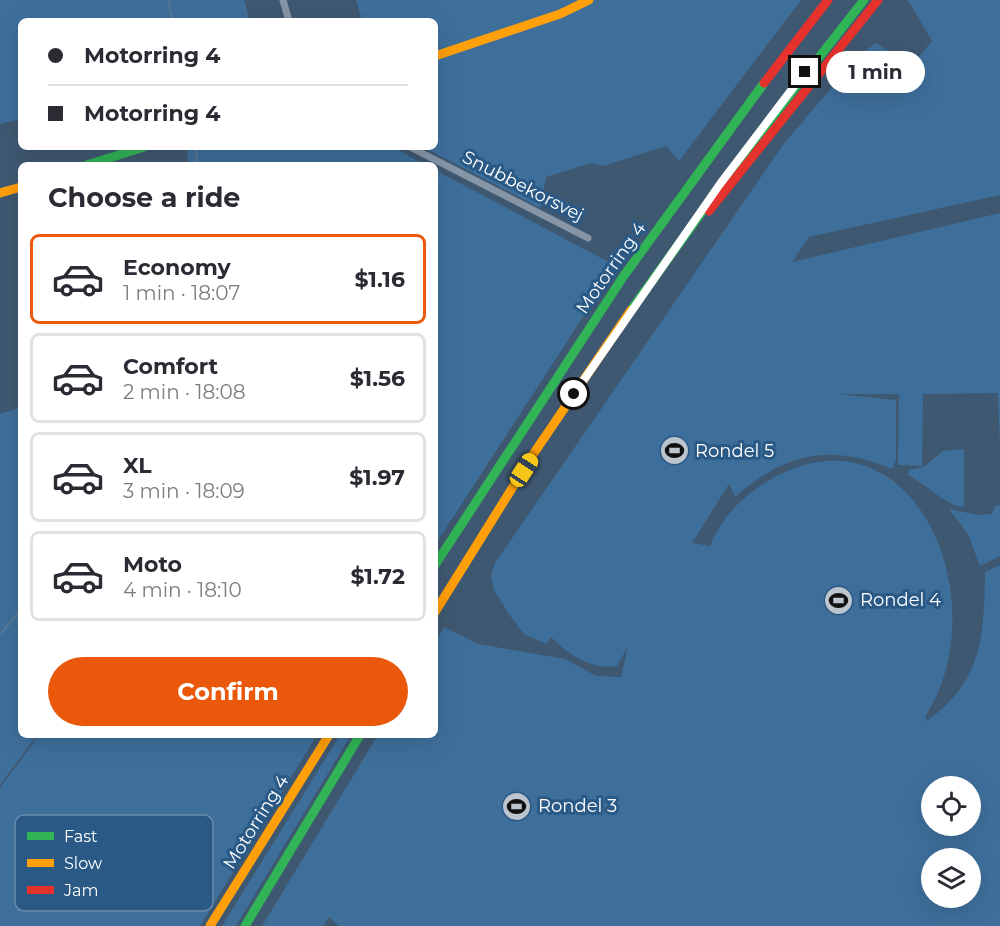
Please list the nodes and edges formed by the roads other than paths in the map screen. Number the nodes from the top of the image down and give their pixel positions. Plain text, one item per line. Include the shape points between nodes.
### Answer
1 (283, 0) edge
2 (589, 0) edge
3 (820, 0) edge
4 (828, 0) edge
5 (864, 0) edge
6 (878, 0) edge
7 (288, 18) edge
8 (438, 55) edge
9 (764, 82) junction
10 (134, 150) edge
11 (416, 150) edge
12 (96, 162) edge
13 (18, 188) edge
14 (0, 193) edge
15 (588, 238) dead end
16 (663, 264) junction
17 (438, 560) edge
18 (438, 607) edge
19 (327, 738) edge
20 (358, 738) edge
21 (210, 926) edge
22 (245, 926) edge

1 - 7 street
2 - 8 main road via 560,14
3 - 9 main road
4 - 9 main road, Motorring 4
5 - 16 main road via 775,110
6 - 16 main road
9 - 17 main road, Motorring 4 via 580,341
10 - 12 main road
11 - 15 street, Snubbekorsvej
13 - 14 main road
16 - 18 main road via 580,384
19 - 21 main road, Motorring 4
20 - 22 main road

